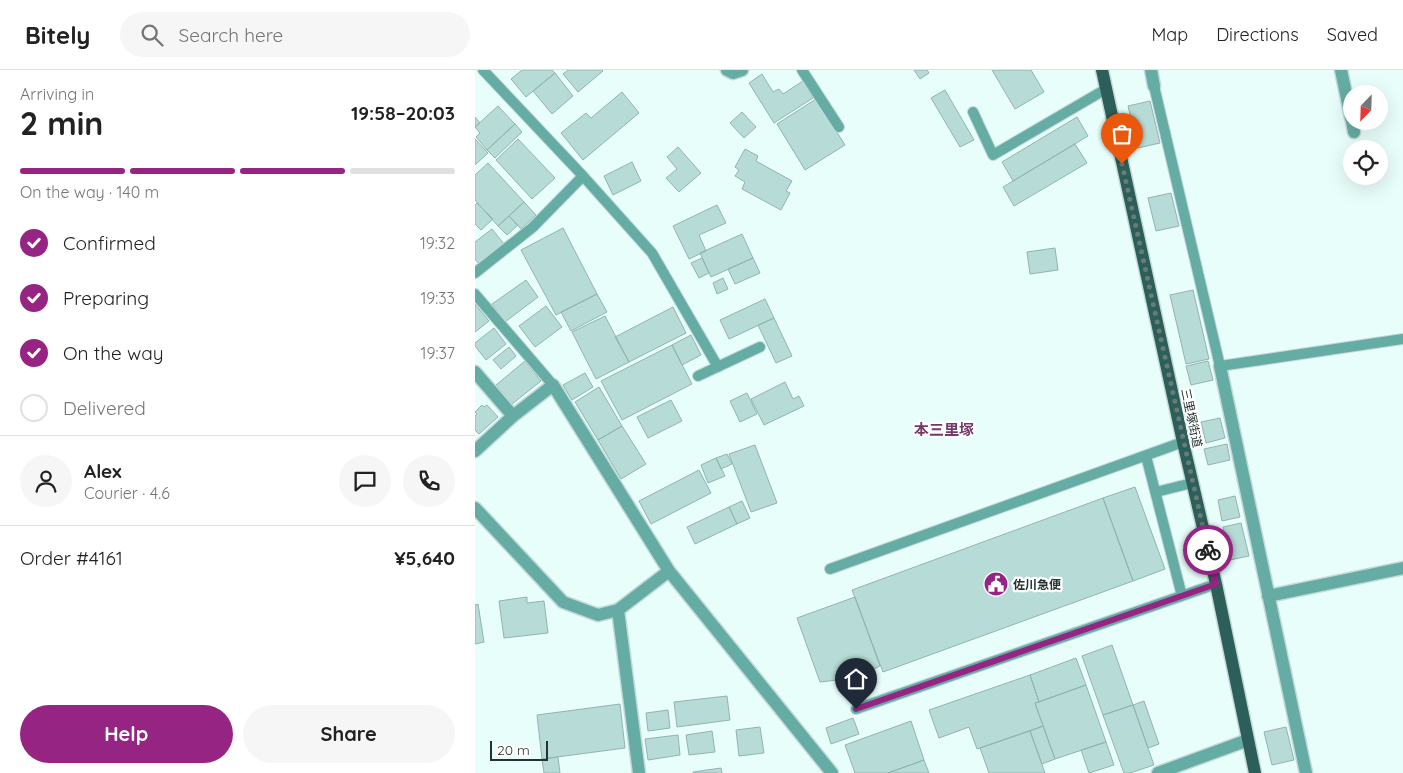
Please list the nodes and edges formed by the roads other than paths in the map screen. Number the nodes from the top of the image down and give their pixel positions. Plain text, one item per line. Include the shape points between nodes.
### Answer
1 (483, 70) edge
2 (727, 70) edge
3 (742, 70) edge
4 (802, 70) edge
5 (1102, 70) edge
6 (1151, 70) edge
7 (1341, 70) edge
8 (1344, 85) edge
9 (1154, 86) joint
10 (1106, 89) junction
11 (973, 112) dead end
12 (839, 127) dead end
13 (583, 176) junction
14 (475, 273) edge
15 (475, 294) edge
16 (1403, 339) edge
17 (760, 347) dead end
18 (1220, 366) junction
19 (717, 367) junction
20 (475, 372) edge
21 (698, 376) dead end
22 (553, 385) junction
23 (513, 416) junction
24 (1183, 442) junction
25 (475, 451) edge
26 (1146, 456) junction
27 (1192, 484) junction
28 (1156, 492) junction
29 (475, 508) edge
30 (1403, 568) edge
31 (830, 569) dead end
32 (669, 571) junction
33 (1216, 584) junction
34 (1182, 596) junction
35 (1268, 596) junction
36 (618, 610) junction
37 (856, 709) dead end
38 (1247, 740) junction
39 (639, 773) edge
40 (832, 773) edge
41 (1158, 773) edge
42 (1255, 773) edge
43 (1306, 773) edge

1 - 13 lane
2 - 3 street
4 - 12 lane
5 - 10 main road, 三里塚街道
6 - 9 street
7 - 8 street
9 - 18 lane
10 - 11 lane via 993,155
10 - 24 main road, 三里塚街道
13 - 14 lane via 533,227
13 - 19 lane via 652,253
15 - 22 lane
16 - 18 lane
17 - 19 lane
18 - 35 street
19 - 21 lane
20 - 23 street
22 - 23 street
22 - 32 street
23 - 25 street
24 - 26 lane
24 - 27 main road, 三里塚街道
26 - 28 lane
26 - 31 lane
27 - 28 lane
27 - 33 main road, 三里塚街道
28 - 34 lane
29 - 36 street via 563,602 598,615
30 - 35 street
32 - 36 street
32 - 40 street
33 - 34 lane
33 - 38 main road, 三里塚街道
34 - 37 lane
35 - 43 street
36 - 39 street
38 - 41 street
38 - 42 main road, 三里塚街道

